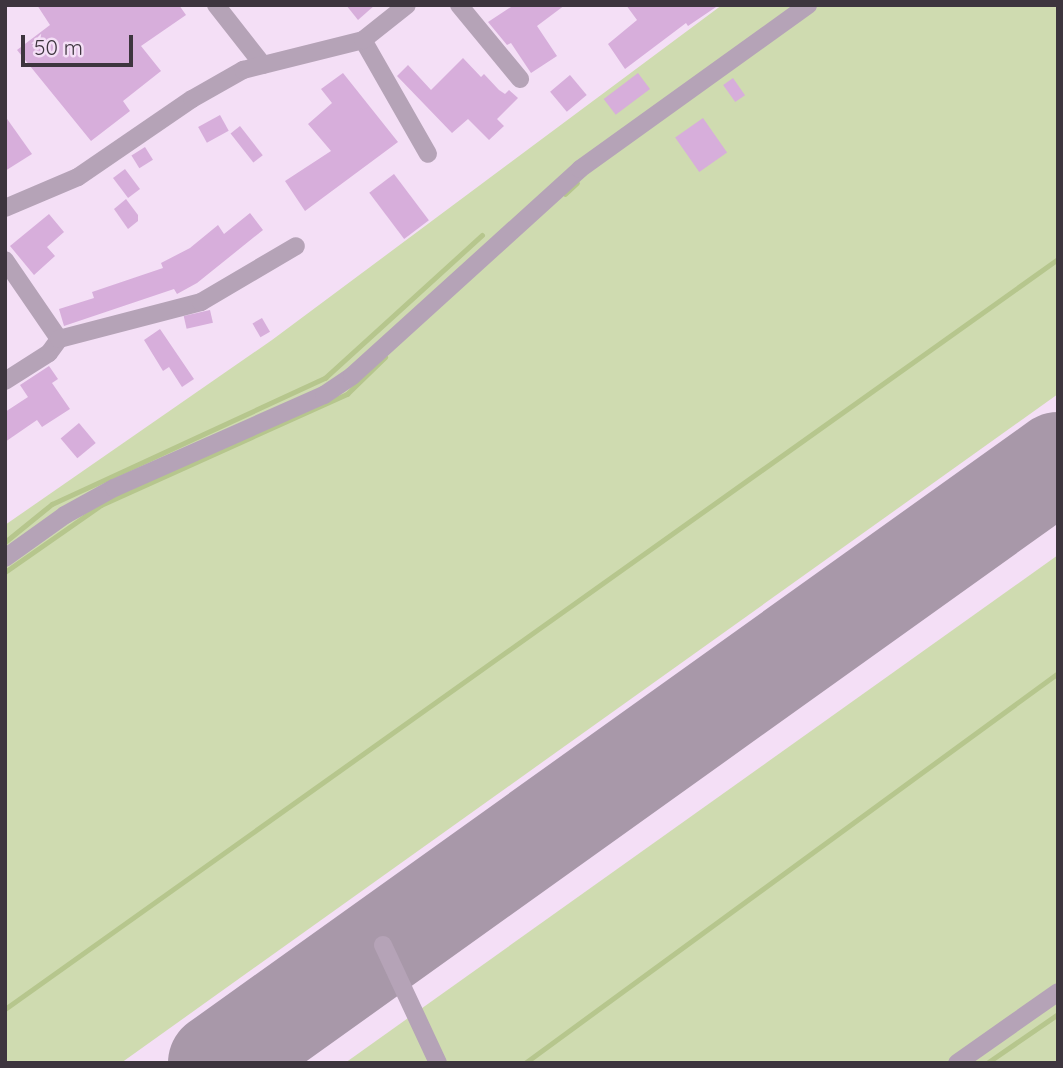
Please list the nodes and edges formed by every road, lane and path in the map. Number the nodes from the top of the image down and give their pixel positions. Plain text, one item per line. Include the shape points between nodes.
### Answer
1 (216, 5) edge
2 (407, 5) edge
3 (459, 5) edge
4 (808, 5) edge
5 (363, 40) junction
6 (263, 65) junction
7 (520, 79) dead end
8 (428, 154) dead end
9 (5, 208) edge
10 (296, 246) dead end
11 (5, 260) edge
12 (59, 339) junction
13 (5, 381) edge
14 (5, 558) edge
15 (383, 945) dead end
16 (1058, 992) edge
17 (438, 1063) edge
18 (957, 1063) edge

1 - 6 street
2 - 5 street
3 - 7 street
4 - 14 street via 580,169 334,389 114,488
5 - 6 street
5 - 8 street
6 - 9 street via 243,70 192,99 78,177
10 - 12 street via 201,302
11 - 12 street
12 - 13 street via 49,353
15 - 17 street
16 - 18 street

